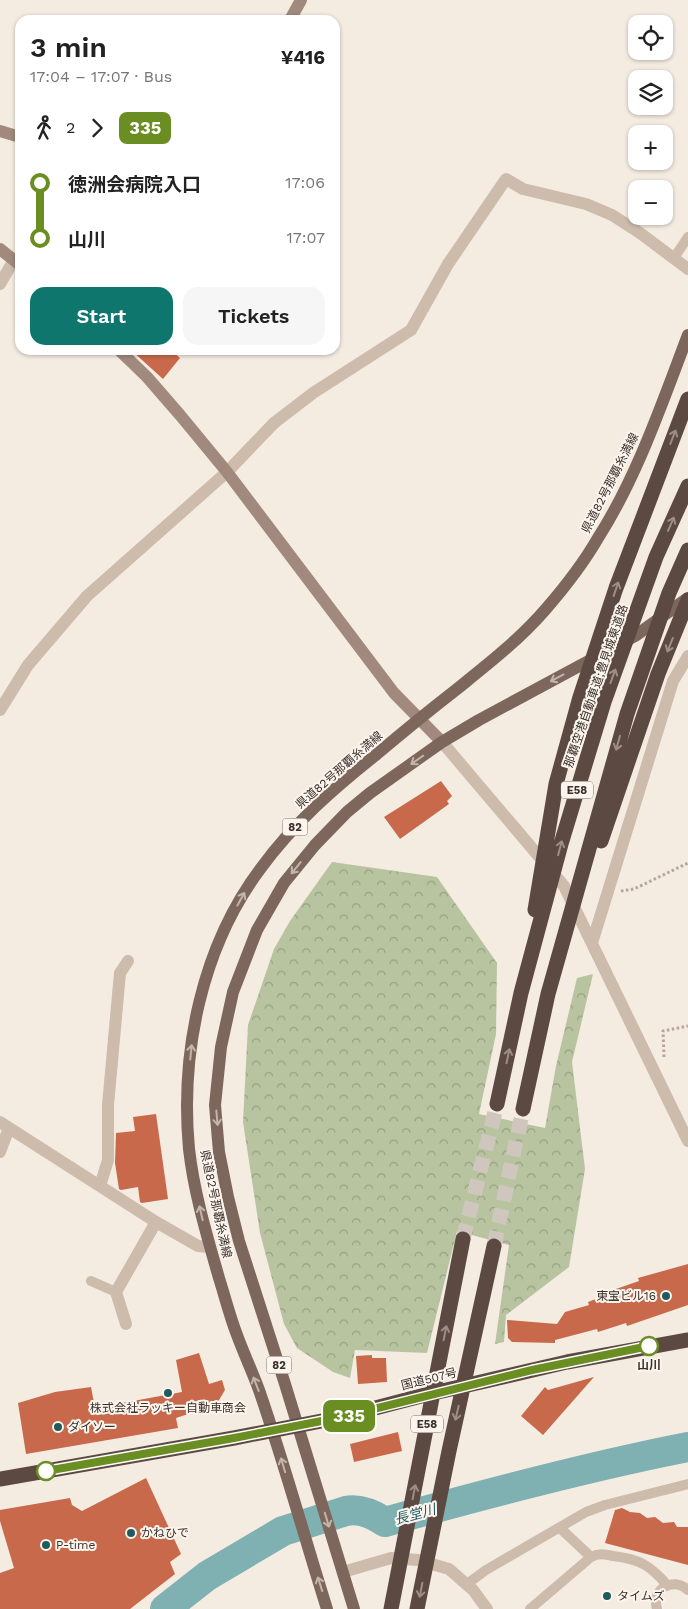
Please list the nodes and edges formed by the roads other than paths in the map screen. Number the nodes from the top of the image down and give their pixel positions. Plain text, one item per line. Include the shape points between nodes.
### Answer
1 (300, 0) edge
2 (292, 15) edge
3 (0, 131) edge
4 (15, 136) edge
5 (688, 237) edge
6 (0, 249) edge
7 (674, 258) junction
8 (15, 261) edge
9 (15, 265) edge
10 (688, 269) edge
11 (0, 284) edge
12 (688, 336) edge
13 (124, 355) edge
14 (688, 400) edge
15 (227, 472) junction
16 (688, 486) edge
17 (688, 550) edge
18 (688, 599) edge
19 (688, 656) edge
20 (0, 710) edge
21 (420, 720) junction
22 (442, 742) junction
23 (592, 943) junction
24 (128, 961) dead end
25 (521, 993) junction
26 (548, 994) junction
27 (497, 1104) tunnel mouth
28 (522, 1109) tunnel mouth
29 (5, 1125) edge
30 (688, 1141) edge
31 (0, 1152) edge
32 (100, 1186) junction
33 (156, 1222) junction
34 (463, 1239) tunnel mouth
35 (494, 1246) tunnel mouth
36 (209, 1247) junction
37 (91, 1280) dead end
38 (116, 1292) junction
39 (126, 1324) dead end
40 (688, 1333) edge
41 (688, 1340) edge
42 (672, 1341) junction
43 (298, 1426) junction
44 (272, 1430) junction
45 (0, 1479) edge
46 (688, 1484) edge
47 (560, 1528) junction
48 (591, 1557) junction
49 (343, 1572) junction
50 (468, 1584) junction
51 (666, 1585) junction
52 (688, 1590) edge
53 (328, 1609) edge
54 (354, 1609) edge
55 (391, 1609) edge
56 (417, 1609) edge
57 (487, 1609) edge
58 (530, 1609) edge
59 (656, 1609) edge

1 - 2 street
3 - 4 street
5 - 7 lane
6 - 8 street
7 - 10 street
7 - 15 street via 612,215 586,204 523,189 506,179 448,264 411,330 313,393 274,423
9 - 11 street
12 - 21 main road, 県道82号那覇糸満線 / 82 via 650,435 600,536 577,571 544,612 505,651
13 - 15 street via 147,377
25 -> 14 highway via 556,784 580,697 616,588
15 - 20 street via 87,596 28,665
15 - 21 street via 394,693
25 -> 16 highway, 那覇空港自動車道;豊見城東道路 / E58 via 604,702 656,557
17 -> 26 highway, E58 via 669,593 626,714
18 -> 22 main road, 県道82号那覇糸満線 / 82 via 635,636
18 -> 26 highway via 658,674
19 - 23 street via 673,681
21 - 22 street
36 -> 21 main road, 県道82号那覇糸満線 / 82 via 189,1147 188,1074 198,1010 217,948 241,898 277,846 329,794
22 - 23 street via 564,886
22 -> 43 main road, 県道82号那覇糸満線 / 82 via 347,812 284,883 257,930 233,992 221,1047 216,1105 228,1197
23 - 30 street
24 - 32 street via 120,973 108,1105 108,1160
27 -> 25 highway, 那覇空港自動車道;豊見城東道路 / E58
26 - 28 highway, E58
29 - 31 street
29 - 32 street
32 - 33 street
33 - 36 street via 198,1246
33 - 38 street
55 -> 34 highway, E58
35 -> 56 highway, E58
44 -> 36 main road, 県道82号那覇糸満線 / 82 via 235,1331
37 - 38 lane
38 - 39 street
40 - 42 main road
41 - 42 highway, 国道507号
42 - 43 highway, 国道507号 via 558,1364
43 - 44 highway, 国道507号
43 -> 49 main road, 県道82号那覇糸満線 / 82
44 - 45 highway, 国道507号
53 -> 44 main road, 県道82号那覇糸満線 / 82
46 - 47 lane via 605,1505
47 - 48 lane
47 - 50 lane via 486,1570
48 - 51 lane via 598,1553 638,1561
48 - 58 lane
49 - 50 street via 391,1558 418,1560 449,1569
49 - 54 main road, 県道82号那覇糸満線 / 82
50 - 57 street
51 - 52 lane via 678,1584
51 - 59 lane via 657,1593

